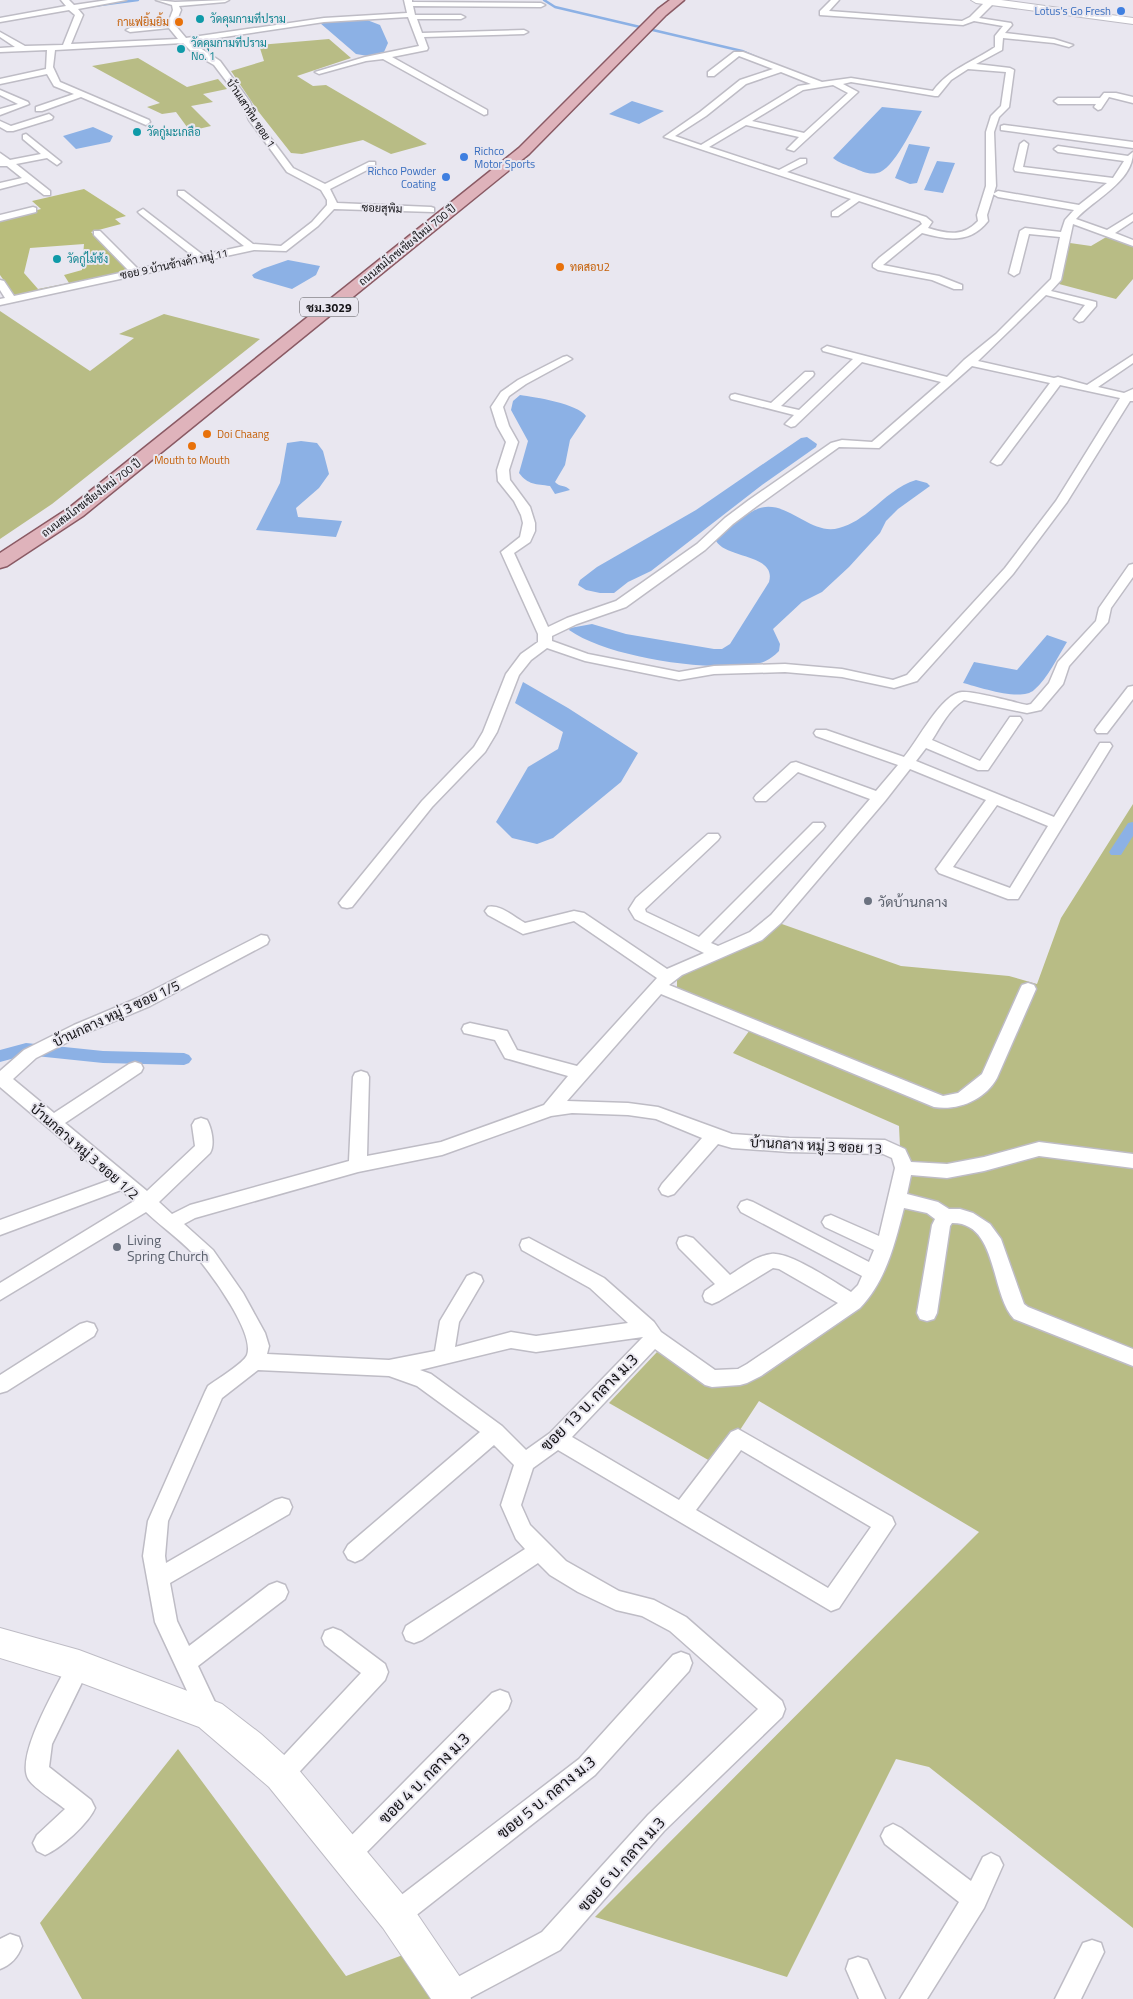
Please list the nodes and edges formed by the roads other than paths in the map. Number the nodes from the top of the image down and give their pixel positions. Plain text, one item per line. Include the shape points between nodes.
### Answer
1 (65, 0) edge
2 (119, 0) edge
3 (160, 0) edge
4 (225, 0) edge
5 (662, 0) edge
6 (678, 0) edge
7 (835, 0) edge
8 (976, 0) edge
9 (408, 2) edge
10 (990, 2) junction
11 (175, 4) junction
12 (541, 5) dead end
13 (71, 7) junction
14 (8, 12) dead end
15 (411, 16) junction
16 (15, 17) junction
17 (461, 17) dead end
18 (130, 18) dead end
19 (973, 19) junction
20 (1131, 19) edge
21 (0, 20) edge
22 (171, 25) junction
23 (638, 27) junction
24 (143, 29) junction
25 (130, 30) dead end
26 (524, 32) dead end
27 (0, 34) edge
28 (1000, 34) junction
29 (419, 35) junction
30 (185, 42) junction
31 (1069, 45) dead end
32 (66, 47) junction
33 (22, 48) junction
34 (50, 48) junction
35 (424, 48) joint
36 (0, 50) edge
37 (386, 56) junction
38 (967, 66) junction
39 (783, 70) junction
40 (49, 71) junction
41 (319, 72) dead end
42 (711, 74) dead end
43 (0, 82) edge
44 (832, 82) junction
45 (819, 84) junction
46 (0, 92) edge
47 (79, 95) junction
48 (1133, 100) edge
49 (1058, 101) dead end
50 (1103, 101) junction
51 (39, 108) dead end
52 (1097, 108) dead end
53 (0, 112) edge
54 (484, 112) dead end
55 (49, 117) dead end
56 (146, 122) dead end
57 (745, 122) junction
58 (0, 124) edge
59 (1004, 128) dead end
60 (806, 136) junction
61 (26, 138) dead end
62 (1024, 144) dead end
63 (1133, 145) edge
64 (704, 148) junction
65 (791, 149) dead end
66 (1058, 149) dead end
67 (48, 154) junction
68 (0, 156) edge
69 (1131, 157) edge
70 (803, 161) dead end
71 (57, 162) dead end
72 (1050, 163) dead end
73 (4, 164) edge
74 (372, 164) dead end
75 (779, 173) junction
76 (1118, 176) junction
77 (29, 179) junction
78 (0, 186) edge
79 (325, 188) junction
80 (47, 193) dead end
81 (181, 193) dead end
82 (998, 194) dead end
83 (858, 198) junction
84 (332, 206) junction
85 (1081, 208) junction
86 (33, 210) dead end
87 (431, 210) junction
88 (143, 212) dead end
89 (836, 214) dead end
90 (1133, 217) edge
91 (0, 218) edge
92 (1070, 220) junction
93 (921, 229) junction
94 (97, 233) dead end
95 (1108, 233) junction
96 (1065, 235) junction
97 (1133, 243) edge
98 (257, 244) junction
99 (201, 258) junction
100 (135, 272) junction
101 (1014, 273) dead end
102 (0, 283) edge
103 (958, 287) dead end
104 (1045, 292) junction
105 (11, 298) junction
106 (0, 302) edge
107 (1079, 318) dead end
108 (827, 349) dead end
109 (860, 358) junction
110 (1133, 358) edge
111 (567, 359) dead end
112 (968, 362) junction
113 (808, 374) dead end
114 (1058, 380) junction
115 (948, 381) junction
116 (1090, 388) junction
117 (1131, 396) edge
118 (735, 397) dead end
119 (773, 407) junction
120 (801, 414) junction
121 (791, 424) dead end
122 (997, 462) dead end
123 (94, 477) dead end
124 (56, 507) dead end
125 (0, 544) edge
126 (0, 562) edge
127 (1131, 574) edge
128 (545, 639) junction
129 (1133, 690) edge
130 (1015, 720) dead end
131 (1102, 730) dead end
132 (821, 733) dead end
133 (924, 742) junction
134 (1104, 746) dead end
135 (907, 763) junction
136 (762, 798) dead end
137 (880, 798) junction
138 (994, 799) junction
139 (1058, 824) junction
140 (818, 826) dead end
141 (713, 836) dead end
142 (347, 902) dead end
143 (493, 911) dead end
144 (262, 940) dead end
145 (701, 944) junction
146 (718, 953) junction
147 (663, 982) junction
148 (1028, 989) dead end
149 (470, 1029) dead end
150 (135, 1068) dead end
151 (580, 1073) junction
152 (361, 1077) dead end
153 (1, 1078) edge
154 (550, 1110) junction
155 (52, 1123) junction
156 (201, 1126) dead end
157 (714, 1136) junction
158 (1133, 1161) edge
159 (358, 1165) junction
160 (904, 1168) junction
161 (124, 1182) junction
162 (668, 1189) dead end
163 (897, 1200) junction
164 (146, 1203) junction
165 (747, 1206) dead end
166 (946, 1217) junction
167 (831, 1222) dead end
168 (171, 1223) junction
169 (0, 1228) edge
170 (686, 1244) dead end
171 (529, 1245) dead end
172 (885, 1246) junction
173 (873, 1273) junction
174 (474, 1281) dead end
175 (728, 1286) junction
176 (0, 1292) edge
177 (712, 1296) dead end
178 (853, 1302) junction
179 (927, 1313) dead end
180 (88, 1330) dead end
181 (651, 1333) junction
182 (443, 1358) junction
183 (1133, 1358) edge
184 (255, 1362) junction
185 (389, 1368) junction
186 (0, 1385) edge
187 (495, 1432) junction
188 (557, 1439) junction
189 (525, 1463) junction
190 (282, 1507) dead end
191 (681, 1512) junction
192 (540, 1551) junction
193 (355, 1552) dead end
194 (157, 1579) junction
195 (277, 1592) dead end
196 (414, 1633) dead end
197 (333, 1638) dead end
198 (0, 1643) edge
199 (186, 1662) junction
200 (681, 1663) dead end
201 (79, 1666) junction
202 (500, 1701) dead end
203 (774, 1708) joint
204 (210, 1715) junction
205 (281, 1775) junction
206 (893, 1836) dead end
207 (45, 1842) dead end
208 (348, 1855) junction
209 (991, 1865) dead end
210 (975, 1899) junction
211 (396, 1916) junction
212 (1092, 1952) dead end
213 (858, 1969) dead end
214 (452, 1997) edge
215 (872, 1999) edge
216 (913, 1999) edge
217 (1068, 1999) edge

1 - 13 street
2 - 13 street
3 - 11 street
4 - 11 street
5 - 23 main road, ถนนสมโภชเชียงใหม่ 700 ปี / ชม.3029
6 - 23 main road, ถนนสมโภชเชียงใหม่ 700 ปี / ชม.3029
7 - 19 street via 823,13 958,25
8 - 10 street
9 - 12 street
9 - 15 street
10 - 19 street
10 - 20 street
11 - 22 street via 177,10
13 - 16 street
13 - 32 street via 79,15
14 - 16 street
15 - 17 street
15 - 29 street
15 - 30 street via 324,20
16 - 21 street
18 - 24 street
19 - 28 street via 1006,23 1008,25
22 - 24 street
22 - 30 street, บ้านเสาหิน ซอย 1
23 - 87 main road, ถนนสมโภชเชียงใหม่ 700 ปี / ชม.3029 via 540,118
23 - 126 main road, ถนนสมโภชเชียงใหม่ 700 ปี / ชม.3029 via 524,151 76,512
24 - 25 street
26 - 29 street
27 - 33 street
28 - 31 street
28 - 38 street via 999,48
29 - 35 street
30 - 32 street
30 - 79 street, บ้านเสาหิน ซอย 1 via 217,63 290,170
32 - 34 street
33 - 34 street
33 - 36 street
34 - 40 street
35 - 37 street
37 - 41 street
37 - 54 street
38 - 44 street via 948,77 935,94 859,80
38 - 93 street via 1010,70 1004,107 995,116 990,132 991,186 983,221 974,232 962,237
39 - 42 street via 738,54
39 - 45 street
39 - 64 street via 743,82 696,119 668,135 671,139
40 - 43 street
40 - 47 street via 57,84
44 - 45 street
44 - 60 street via 854,92
45 - 57 street via 794,91
46 - 53 street via 25,104
47 - 51 street
47 - 56 street
48 - 50 street via 1107,95
49 - 50 street
50 - 52 street
55 - 58 street via 10,129
57 - 60 street
57 - 64 street
59 - 63 street
60 - 65 street
61 - 67 street
62 - 76 street via 1018,169
64 - 75 street
66 - 69 street
67 - 71 street
67 - 73 street
68 - 73 street
69 - 76 street
70 - 75 street
72 - 76 street
73 - 77 street
74 - 79 street
75 - 83 street
76 - 85 street
77 - 78 street
77 - 80 street
79 - 84 street
81 - 98 street
82 - 85 street
83 - 89 street
83 - 93 street via 923,219 927,222
84 - 87 street, ซอยสุพิม
84 - 98 street, ซอย 9 บ้านช้างค้า หมู่ 11 via 287,248
85 - 92 street
86 - 91 street
87 - 123 main road, ถนนสมโภชเชียงใหม่ 700 ปี / ชม.3029
88 - 99 street
90 - 95 street
92 - 95 street
92 - 96 street
93 - 103 street via 882,260 878,267 935,278
94 - 100 street
95 - 97 street
96 - 101 street via 1025,231
96 - 104 street via 1056,280
98 - 99 street, ซอย 9 บ้านช้างค้า หมู่ 11
99 - 100 street, ซอย 9 บ้านช้างค้า หมู่ 11
100 - 105 street, ซอย 9 บ้านช้างค้า หมู่ 11
102 - 105 street
104 - 107 street via 1092,304
104 - 112 street
105 - 106 street, ซอย 9 บ้านช้างค้า หมู่ 11
108 - 109 street
109 - 115 street
109 - 120 street
110 - 116 street
111 - 128 street via 522,382 505,394 497,407 512,442 503,470 504,481 520,498 529,524 526,539 507,552
112 - 114 street
112 - 115 street
113 - 119 street
114 - 116 street
114 - 122 street
115 - 128 street via 875,446 835,445 621,604 572,621
116 - 117 street
117 - 128 street via 1061,502 1009,571 912,678 894,684 835,672 785,668 714,670 679,676 585,657
118 - 119 street
119 - 120 street
120 - 121 street
124 - 125 main road, ถนนสมโภชเชียงใหม่ 700 ปี
127 - 133 street via 1105,608 1102,622 1064,665 1056,684 1036,707 1027,709 958,696
128 - 142 street via 513,674 480,749 427,804
129 - 131 street
130 - 133 street via 983,767
132 - 135 street
133 - 135 street
134 - 139 street
135 - 137 street
135 - 138 street
136 - 137 street via 796,766
137 - 146 street via 776,919 756,936
138 - 139 street
138 - 139 street via 944,869 1013,895
140 - 145 street
141 - 145 street via 637,909 640,915
143 - 147 street via 523,929 574,916 584,919
144 - 153 street, บ้านกลาง หมู่ 3 ซอย 1/5 via 144,1002 30,1054
145 - 146 street
146 - 147 street via 676,971
147 - 148 street via 934,1101 952,1103 962,1100 989,1078
147 - 151 street
149 - 151 street via 501,1035 511,1054
150 - 155 street
151 - 154 street
152 - 159 street
153 - 155 street, บ้านกลาง หมู่ 3 ซอย 1/2
154 - 157 street, บ้านกลาง หมู่ 3 ซอย 13 via 604,1107 658,1113
154 - 159 street, บ้านกลาง หมู่ 3 ซอย 13 via 442,1148
155 - 161 street, บ้านกลาง หมู่ 3 ซอย 1/2
156 - 164 street via 204,1148
157 - 160 street, บ้านกลาง หมู่ 3 ซอย 13 via 732,1141 789,1145 885,1147 899,1154
157 - 162 street
158 - 160 street via 1039,1149 948,1171
159 - 168 street, บ้านกลาง หมู่ 3 ซอย 13 via 190,1212
160 - 163 street
161 - 164 street, บ้านกลาง หมู่ 3 ซอย 1/2
161 - 169 street
163 - 166 street via 932,1208
163 - 172 street
164 - 168 street, บ้านกลาง หมู่ 3 ซอย 1/2
164 - 176 street
165 - 173 street
166 - 179 street via 941,1225
166 - 183 street via 968,1219 986,1230 1020,1313
167 - 172 street
168 - 184 street, บ้านกลาง หมู่ 3 ซอย 1/2 via 206,1255 236,1298 259,1346
170 - 175 street
171 - 181 street via 597,1283
172 - 173 street
173 - 178 street via 865,1290
174 - 182 street via 450,1321
175 - 177 street
175 - 178 street via 765,1263 782,1262
178 - 181 street via 740,1377 712,1379
180 - 186 street
181 - 182 street via 536,1344 511,1340
181 - 188 street, ฃอย 13 บ. กลาง ม.3
182 - 185 street
184 - 185 street
184 - 194 street via 216,1392 165,1504 158,1521 154,1556
185 - 187 street via 424,1380
187 - 189 street
187 - 193 street
188 - 189 street, ฃอย 13 บ. กลาง ม.3
188 - 191 street
189 - 192 street via 511,1505 523,1532
190 - 194 street
191 - 191 street via 738,1438 885,1524 831,1602
192 - 196 street
192 - 203 street via 558,1568 586,1585 616,1600 646,1607 678,1624
194 - 199 street via 166,1622
195 - 199 street
197 - 205 street via 377,1672
198 - 201 street
199 - 204 street
200 - 211 street, ฃอย 5 บ. กลาง ม.3 via 587,1767
201 - 204 street
201 - 207 street via 41,1742 37,1772 83,1808
202 - 208 street, ฃอย 4 บ. กลาง ม.3
203 - 214 street, ฃอย 6 บ. กลาง ม.3 via 656,1823 551,1941
204 - 205 street
205 - 208 street
206 - 210 street
208 - 211 street
209 - 210 street
210 - 216 street
211 - 214 street
212 - 217 street
213 - 215 street

